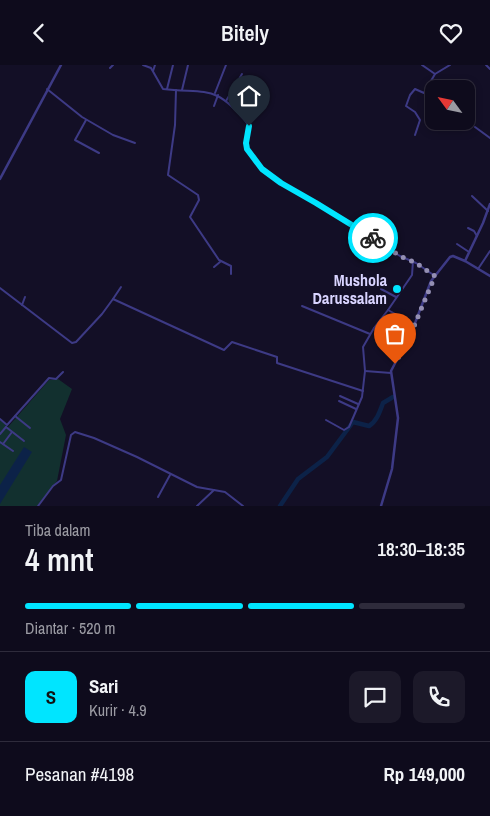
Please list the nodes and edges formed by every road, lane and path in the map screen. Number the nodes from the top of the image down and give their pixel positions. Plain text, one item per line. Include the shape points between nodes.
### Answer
1 (61, 65) edge
2 (112, 65) edge
3 (143, 65) edge
4 (155, 65) edge
5 (173, 65) edge
6 (188, 65) edge
7 (226, 65) edge
8 (422, 65) edge
9 (450, 65) edge
10 (486, 65) edge
11 (148, 67) edge
12 (110, 68) dead end
13 (490, 69) edge
14 (153, 71) junction
15 (242, 74) dead end
16 (435, 74) junction
17 (47, 89) junction
18 (167, 89) junction
19 (176, 89) junction
20 (182, 90) junction
21 (216, 94) junction
22 (226, 101) junction
23 (214, 106) dead end
24 (86, 120) junction
25 (475, 127) dead end
26 (415, 135) dead end
27 (490, 138) edge
28 (135, 143) dead end
29 (100, 153) dead end
30 (0, 179) edge
31 (472, 196) dead end
32 (490, 204) edge
33 (488, 211) junction
34 (468, 228) dead end
35 (477, 236) junction
36 (457, 244) dead end
37 (490, 251) edge
38 (469, 252) junction
39 (413, 261) junction
40 (465, 261) junction
41 (221, 262) junction
42 (214, 267) dead end
43 (478, 269) junction
44 (231, 274) dead end
45 (435, 276) junction
46 (490, 276) edge
47 (121, 287) dead end
48 (0, 288) edge
49 (381, 289) dead end
50 (25, 297) dead end
51 (396, 297) junction
52 (113, 299) junction
53 (22, 305) junction
54 (302, 306) dead end
55 (388, 310) junction
56 (415, 325) junction
57 (374, 328) junction
58 (370, 334) junction
59 (405, 346) junction
60 (365, 371) junction
61 (63, 372) dead end
62 (391, 373) junction
63 (363, 391) junction
64 (340, 396) dead end
65 (339, 401) dead end
66 (358, 404) junction
67 (356, 409) junction
68 (16, 416) junction
69 (0, 419) edge
70 (326, 419) dead end
71 (7, 426) junction
72 (30, 428) dead end
73 (12, 432) junction
74 (0, 434) edge
75 (24, 441) dead end
76 (0, 443) edge
77 (3, 445) junction
78 (13, 451) dead end
79 (171, 475) junction
80 (214, 490) junction
81 (158, 497) dead end
82 (38, 506) edge
83 (197, 506) edge
84 (243, 506) edge
85 (381, 506) edge

1 - 17 street
2 - 12 street
3 - 11 street
4 - 14 street
5 - 18 street
6 - 20 street
7 - 21 street
8 - 16 street
9 - 16 street
10 - 13 street
11 - 14 street
14 - 18 street via 161,88
15 - 22 street
16 - 26 street via 424,93 413,90 406,106 420,120
17 - 24 street
17 - 30 street
18 - 19 street
19 - 20 street
19 - 41 street via 168,175 198,195 199,200 190,217
20 - 21 street
21 - 22 street
21 - 23 street
22 - 39 street via 248,124 247,149 267,175
24 - 28 street
24 - 29 street via 75,140
25 - 27 street
31 - 33 street
32 - 33 street
33 - 35 street
34 - 35 street
35 - 38 street
36 - 38 street
37 - 43 street
38 - 40 street
39 - 45 street
39 - 51 street via 413,273
40 - 43 street
40 - 45 street via 451,256
41 - 42 street
41 - 44 street via 231,267
43 - 46 street
45 - 56 street
47 - 52 street
48 - 53 street
49 - 51 street
50 - 53 street
51 - 55 street
52 - 53 street via 74,343
52 - 63 street via 224,350 232,342 278,358 277,363
54 - 58 street
55 - 56 street
55 - 57 street
56 - 59 street
57 - 58 street
57 - 59 street
58 - 60 street via 363,349
59 - 62 street
60 - 62 street
60 - 63 street
61 - 68 street via 56,379 49,378
62 - 85 street via 398,418 392,469
63 - 66 street
64 - 66 street
65 - 67 street
66 - 67 street
67 - 70 street via 346,430
68 - 71 street
68 - 72 street
69 - 71 street
71 - 73 street
71 - 74 street
73 - 75 street
73 - 77 street
76 - 77 street
77 - 78 street
79 - 80 street via 197,487
79 - 81 street
79 - 82 street via 75,432 71,435 62,480
80 - 83 street
80 - 84 street via 225,492

